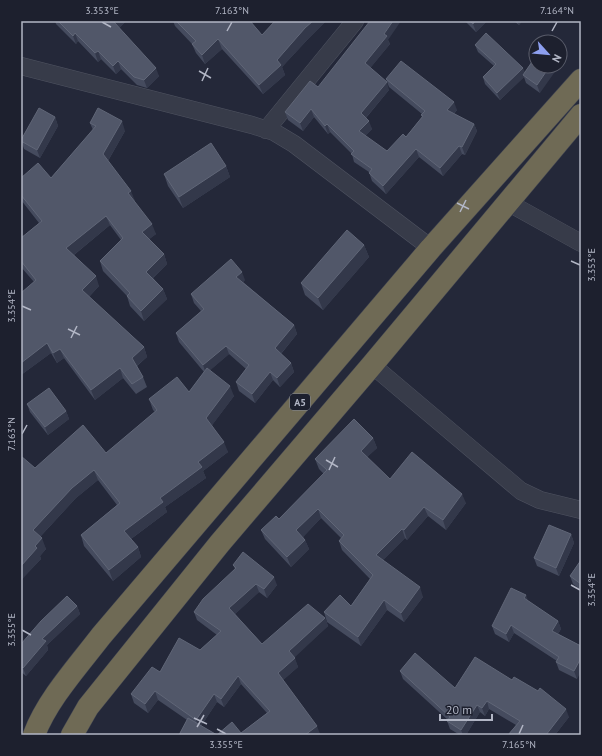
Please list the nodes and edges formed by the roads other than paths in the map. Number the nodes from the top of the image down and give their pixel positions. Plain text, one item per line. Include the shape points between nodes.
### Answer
1 (355, 21) edge
2 (21, 66) edge
3 (581, 80) edge
4 (581, 115) edge
5 (266, 130) junction
6 (507, 202) junction
7 (581, 244) edge
8 (431, 248) junction
9 (372, 365) junction
10 (581, 510) edge
11 (198, 523) junction
12 (220, 543) junction
13 (30, 733) edge
14 (72, 735) edge

1 - 5 street
2 - 5 street
3 - 8 highway, A5
4 - 6 highway
5 - 8 street via 294,144
6 - 7 street
6 - 9 highway
8 - 11 highway, A5
9 - 10 street via 521,491 540,500
9 - 12 highway
11 - 12 highway
11 - 13 highway, A5 via 101,636
12 - 14 highway via 88,707

